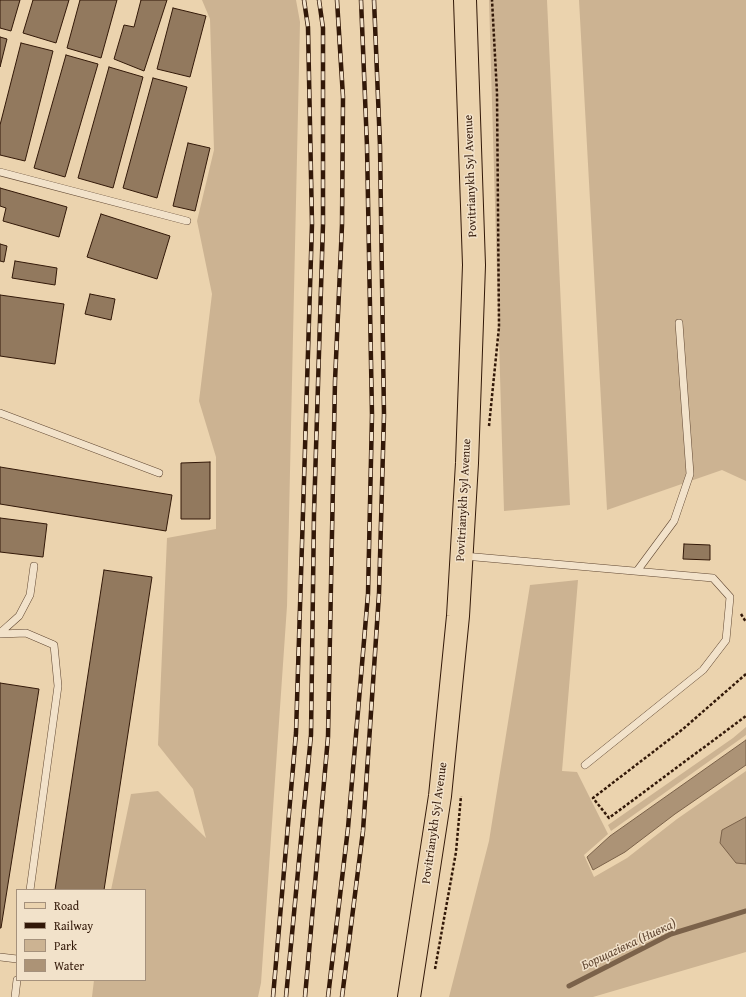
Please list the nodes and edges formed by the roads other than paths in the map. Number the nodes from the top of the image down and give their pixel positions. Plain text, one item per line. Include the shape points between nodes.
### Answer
1 (465, 0) edge
2 (0, 172) edge
3 (187, 221) dead end
4 (679, 323) dead end
5 (0, 413) edge
6 (159, 473) dead end
7 (462, 556) junction
8 (34, 566) dead end
9 (637, 571) junction
10 (0, 633) edge
11 (586, 765) dead end
12 (30, 889) edge
13 (0, 957) edge
14 (16, 959) edge
15 (17, 981) edge
16 (15, 997) edge
17 (409, 997) edge

1 - 7 main road, Povitrianykh Syl Avenue via 474,265
2 - 3 lane
4 - 9 lane via 690,474 674,521
5 - 6 lane
7 - 9 lane
7 - 17 main road, Povitrianykh Syl Avenue via 440,796
8 - 10 lane via 30,595 19,616
9 - 11 lane via 712,578 730,597 726,640 703,670
10 - 12 lane via 26,633 54,646 55,652 58,686
13 - 14 lane
15 - 16 lane

